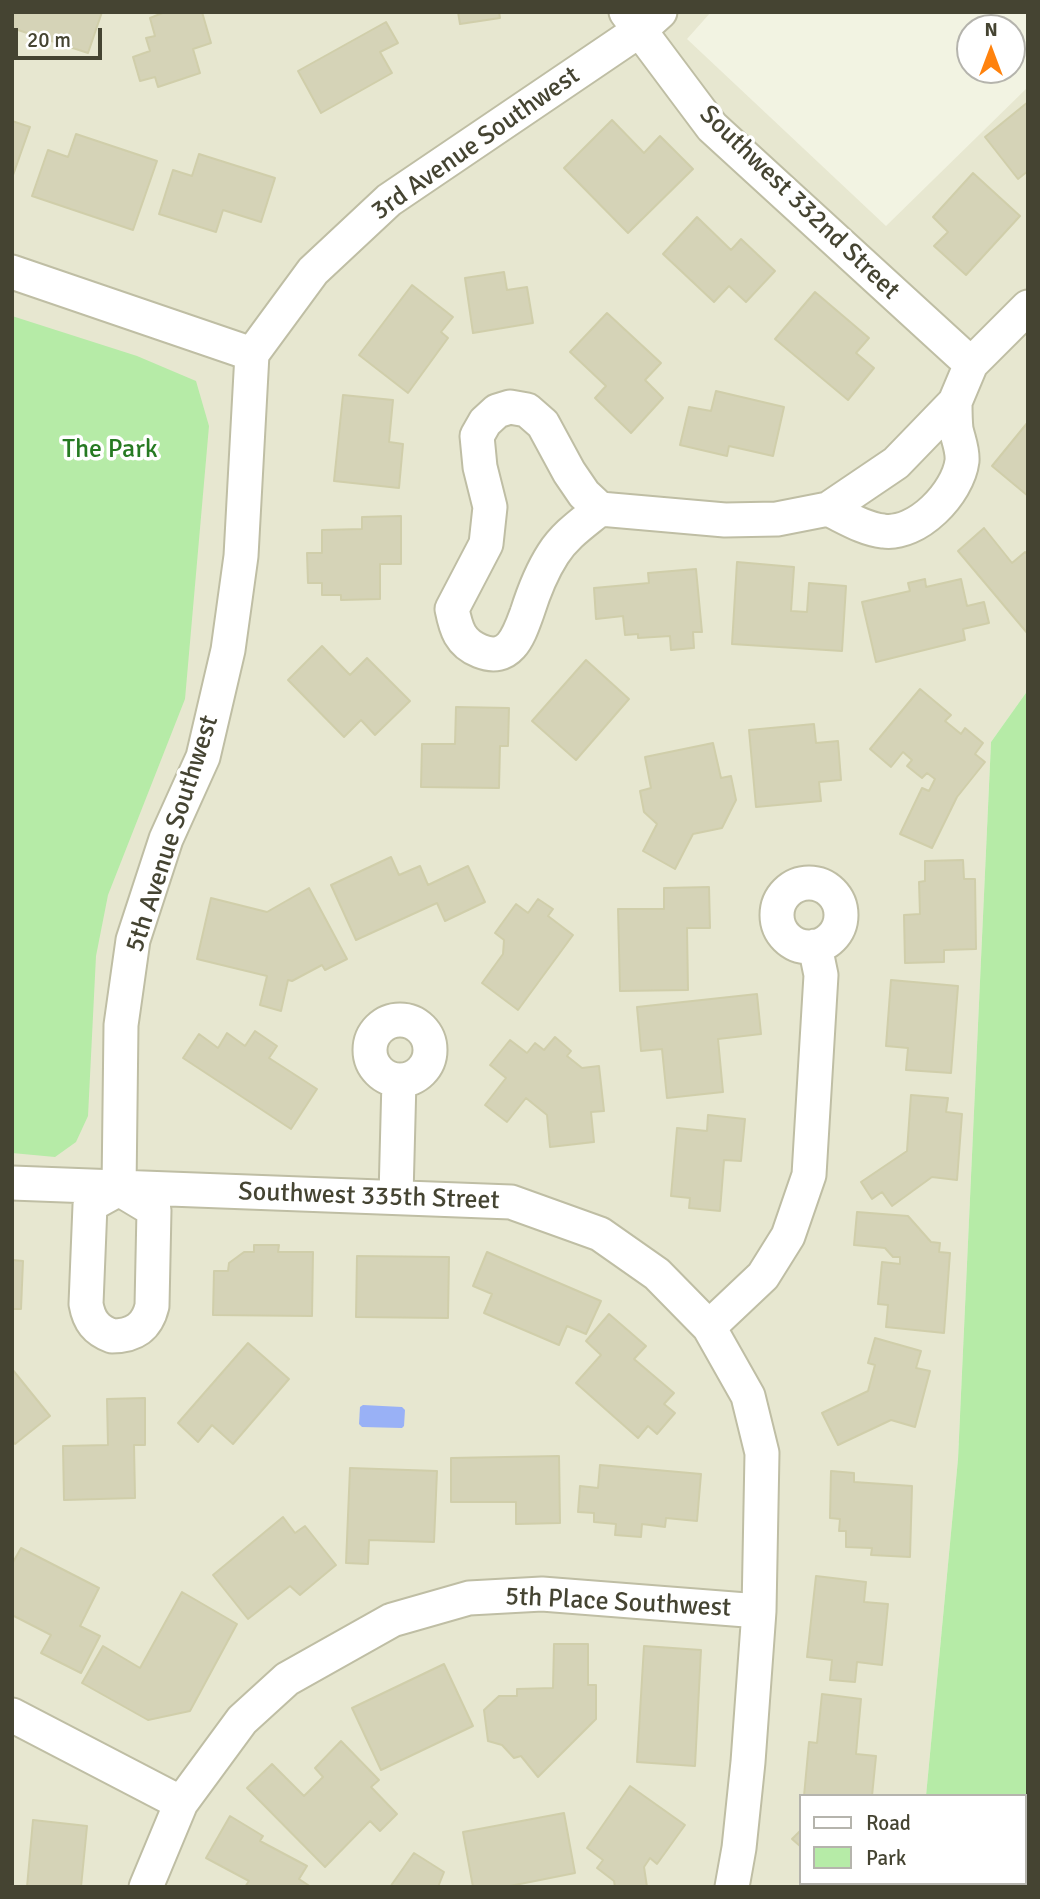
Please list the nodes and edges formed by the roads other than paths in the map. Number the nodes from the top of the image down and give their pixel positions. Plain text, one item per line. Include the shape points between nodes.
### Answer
1 (642, 18) edge
2 (12, 272) edge
3 (1028, 307) edge
4 (252, 354) junction
5 (971, 364) junction
6 (955, 402) junction
7 (600, 509) junction
8 (828, 509) junction
9 (815, 946) dead end
10 (399, 1080) dead end
11 (12, 1183) edge
12 (119, 1189) junction
13 (397, 1196) junction
14 (709, 1327) junction
15 (759, 1611) junction
16 (12, 1715) edge
17 (181, 1803) junction
18 (146, 1887) edge
19 (733, 1887) edge

1 - 4 street, 3rd Avenue Southwest via 389,200 313,271
1 - 5 street, Southwest 332nd Street via 712,127
2 - 4 street
3 - 5 street
4 - 12 street, 5th Avenue Southwest via 241,556 228,650 203,757 166,839 134,940 121,1025
5 - 6 street
6 - 8 street via 896,463
6 - 8 street via 962,462 935,508 917,522 885,532
7 - 7 street via 569,472 543,424 527,410 510,407 485,422 477,436 489,525 486,544 452,609 461,638 484,653 500,653 510,647 522,633 555,550
7 - 8 street via 725,520 777,519
9 - 14 street via 821,975 809,1175 788,1236 763,1276
10 - 13 street
11 - 12 street, Southwest 335th Street
12 - 13 street, Southwest 335th Street
13 - 14 street, Southwest 335th Street via 511,1202 600,1234 657,1274
14 - 15 street, Southwest 335th Street via 748,1396 762,1453
15 - 17 street, 5th Place Southwest via 542,1594 469,1598 393,1620 286,1679 242,1720
15 - 19 street, Southwest 335th Street
16 - 17 street
17 - 18 street, 5th Place Southwest

